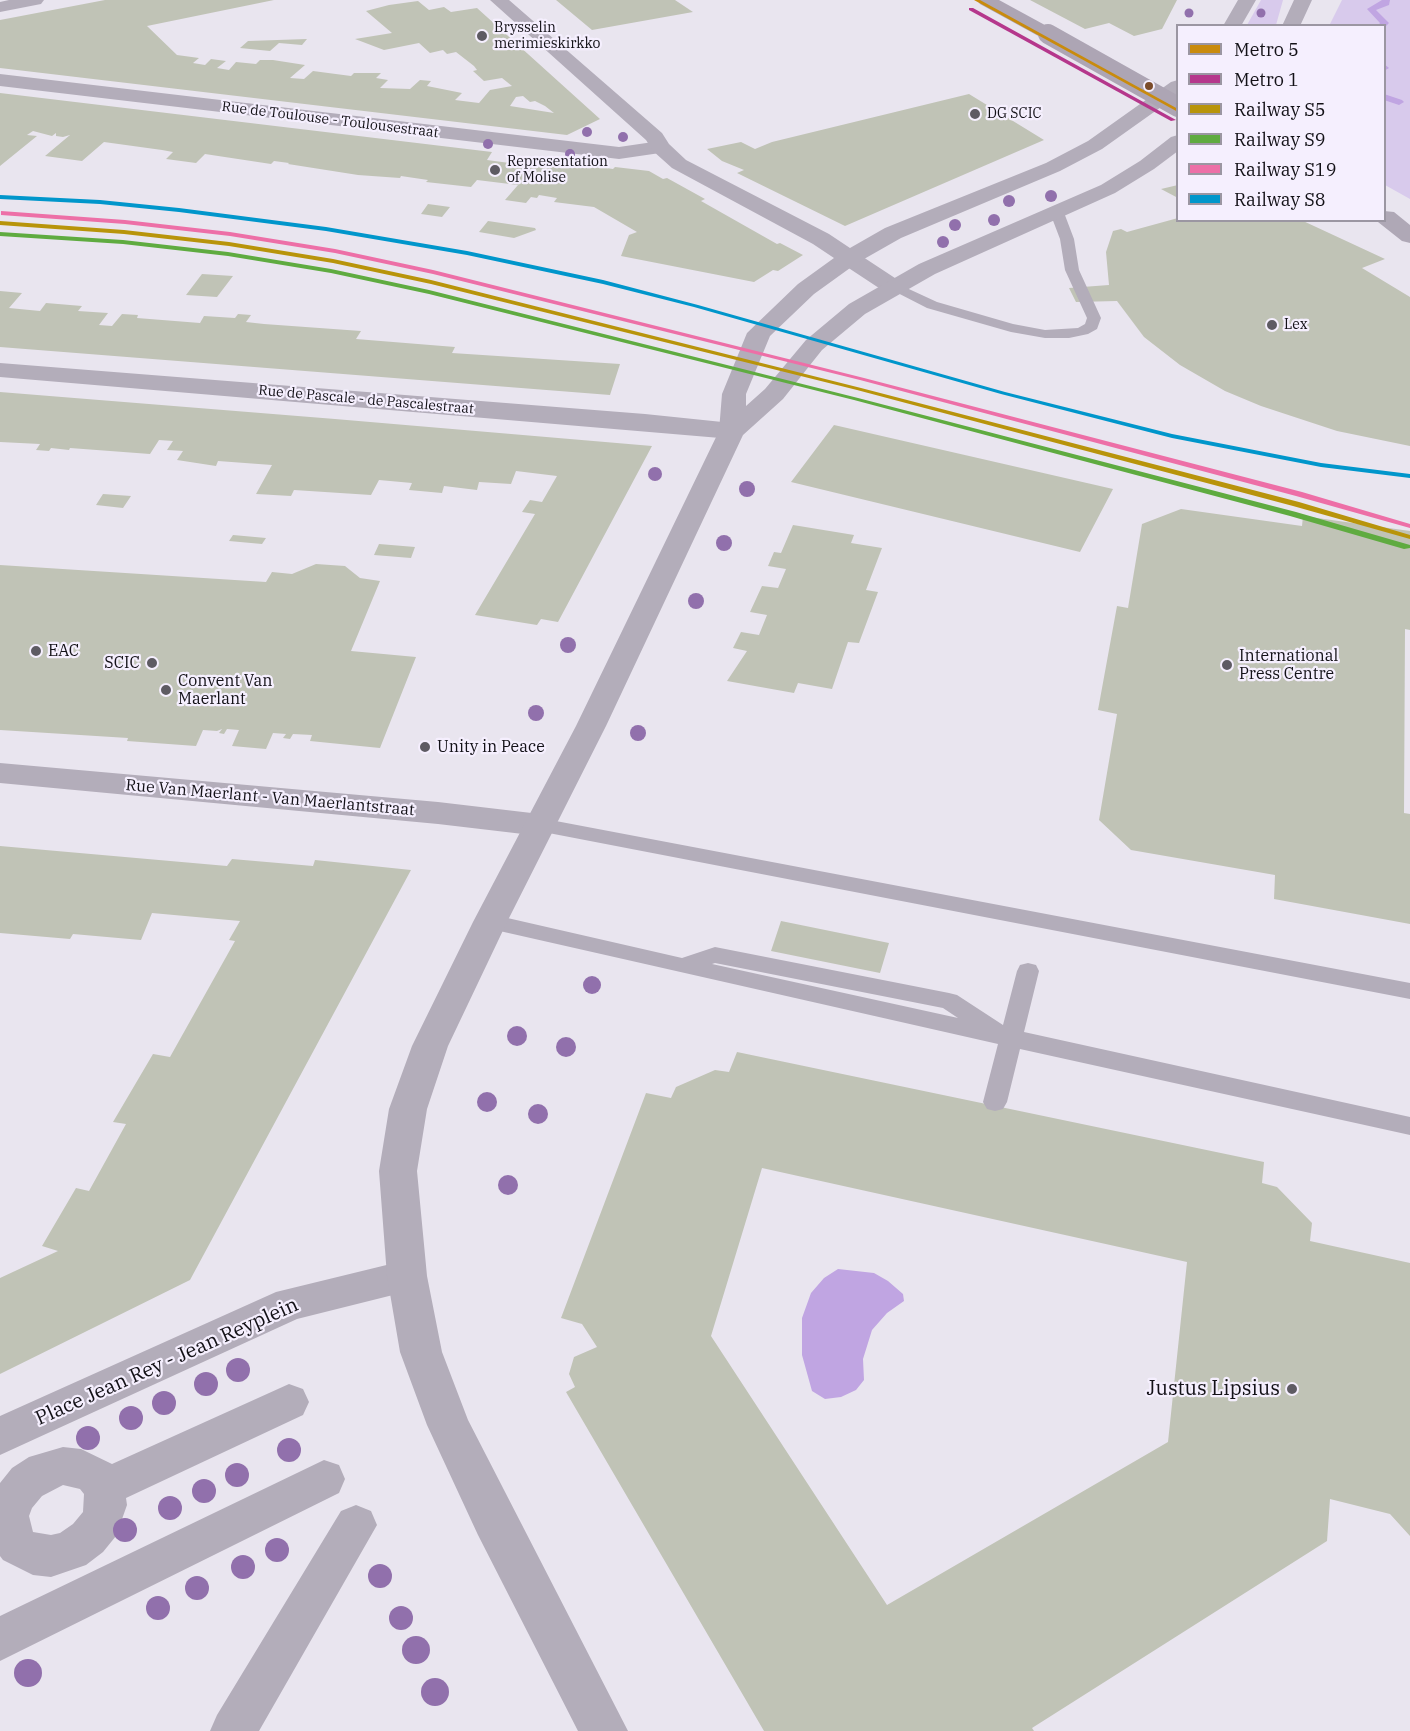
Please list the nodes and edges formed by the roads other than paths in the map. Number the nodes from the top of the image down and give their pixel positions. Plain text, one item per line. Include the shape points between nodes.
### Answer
1 (36, 0) edge
2 (499, 0) edge
3 (986, 0) edge
4 (1248, 0) edge
5 (1303, 0) edge
6 (0, 7) edge
7 (1233, 24) edge
8 (1292, 24) edge
9 (0, 80) edge
10 (1176, 88) edge
11 (1176, 105) edge
12 (1176, 143) edge
13 (660, 147) junction
14 (1056, 210) junction
15 (1386, 218) edge
16 (1410, 236) edge
17 (849, 258) junction
18 (893, 287) junction
19 (0, 370) edge
20 (732, 431) junction
21 (0, 773) edge
22 (540, 825) junction
23 (490, 922) junction
24 (1028, 971) dead end
25 (1410, 991) edge
26 (1011, 1040) junction
27 (995, 1102) dead end
28 (1410, 1126) edge
29 (407, 1276) junction
30 (289, 1402) dead end
31 (0, 1436) edge
32 (324, 1479) dead end
33 (104, 1488) junction
34 (356, 1525) dead end
35 (5, 1534) edge
36 (0, 1639) edge
37 (233, 1731) edge
38 (604, 1731) edge

1 - 6 street
2 - 13 street via 656,136
3 - 11 main road, bridge
4 - 7 street
5 - 8 street
9 - 13 street, Rue de Toulouse - Toulousestraat via 620,153
10 - 17 street via 1087,149 1053,167 893,233
12 - 14 street via 1108,189
13 - 17 street via 679,164 821,239
14 - 18 street
14 - 18 lane via 1067,239 1072,270 1094,318 1092,326 1083,331 1045,334 1011,328 932,305
15 - 16 highway
17 - 18 street
17 - 20 street via 799,295 759,333 734,393
18 - 20 street via 857,309 814,345 774,394
19 - 20 street, Rue de Pascale - de Pascalestraat
20 - 22 street
21 - 22 street, Rue Van Maerlant - Van Maerlantstraat
22 - 23 street
22 - 25 lane
23 - 26 lane
23 - 29 street via 430,1046 408,1109 398,1172
24 - 26 lane
26 - 27 lane
26 - 28 lane
29 - 31 street, Place Jean Rey - Jean Reyplein via 290,1304
29 - 38 street via 421,1352 447,1425
30 - 33 street
32 - 36 street
33 - 35 street via 95,1475 81,1468 63,1466 44,1471 27,1482 14,1498
33 - 35 street via 106,1504 101,1522 71,1550 51,1556 33,1554
34 - 37 street

